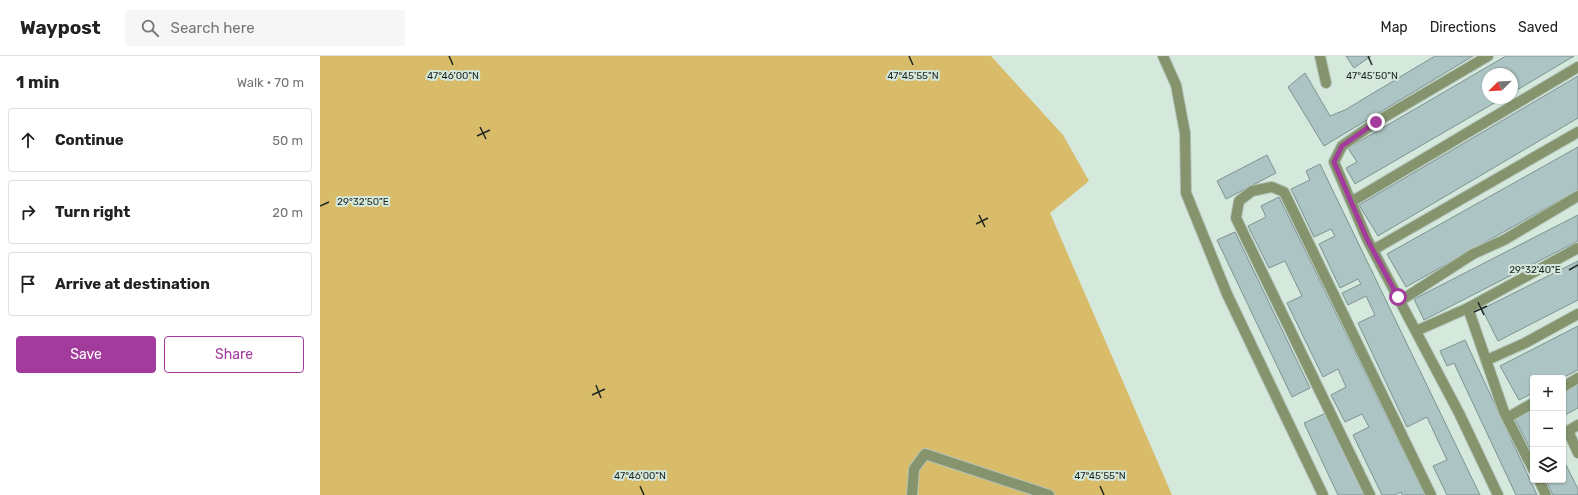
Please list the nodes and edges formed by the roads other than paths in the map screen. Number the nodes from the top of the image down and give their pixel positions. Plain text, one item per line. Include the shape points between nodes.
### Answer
1 (1163, 56) edge
2 (1320, 56) edge
3 (1488, 56) edge
4 (1578, 67) edge
5 (1326, 83) dead end
6 (1578, 132) edge
7 (1578, 196) edge
8 (1351, 202) junction
9 (1578, 248) edge
10 (1373, 250) junction
11 (1400, 301) junction
12 (1468, 308) junction
13 (1578, 314) edge
14 (1416, 331) junction
15 (1487, 360) junction
16 (1578, 378) edge
17 (1566, 385) edge
18 (1530, 405) edge
19 (1507, 418) junction
20 (1578, 425) edge
21 (1578, 453) edge
22 (1530, 463) edge
23 (1540, 483) edge
24 (912, 495) edge
25 (1049, 495) edge
26 (1323, 495) edge
27 (1370, 495) edge
28 (1431, 495) edge
29 (1498, 495) edge
30 (1546, 495) edge

1 - 26 street via 1176,85 1185,133 1186,193 1227,294
2 - 5 street
3 - 8 street via 1376,122 1342,146 1334,162
4 - 8 street
6 - 10 street
7 - 11 street via 1504,240 1473,254
8 - 10 street
9 - 12 street
10 - 11 street
11 - 14 street
12 - 14 street
12 - 15 street
13 - 15 street
14 - 29 street via 1460,413
15 - 19 street
16 - 17 street
18 - 19 street
19 - 22 street
20 - 21 street via 1568,431
23 - 30 street
24 - 25 street via 914,469 925,454
27 - 28 street via 1236,218 1239,201 1252,191 1272,187 1284,192

